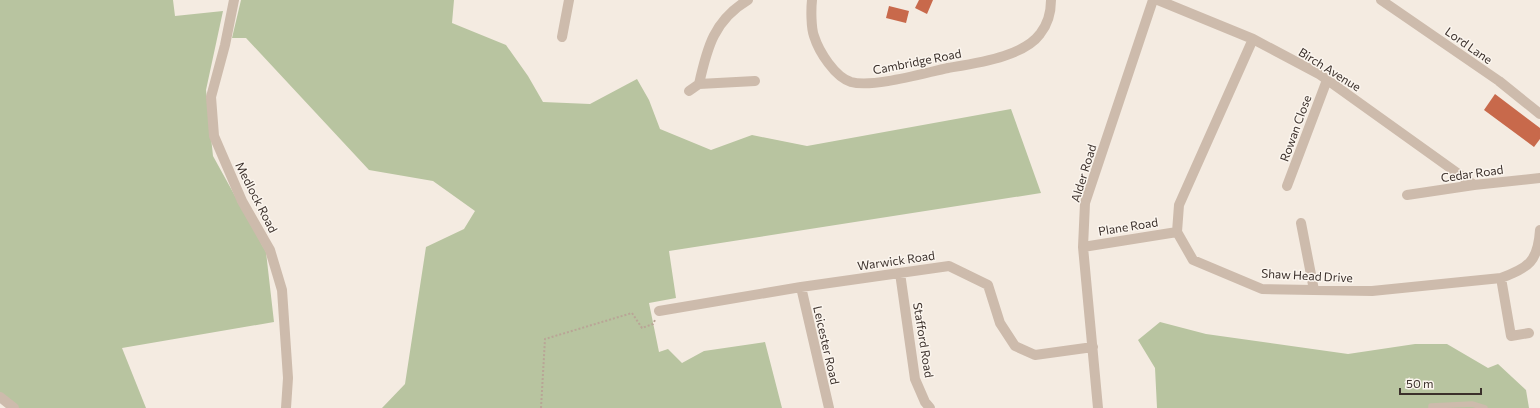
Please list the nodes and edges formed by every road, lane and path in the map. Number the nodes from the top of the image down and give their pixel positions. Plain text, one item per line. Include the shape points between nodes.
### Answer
1 (234, 0) edge
2 (570, 0) edge
3 (748, 0) edge
4 (812, 0) edge
5 (1051, 0) edge
6 (1153, 0) edge
7 (1158, 0) edge
8 (1381, 0) edge
9 (562, 38) dead end
10 (1253, 39) junction
11 (1326, 80) junction
12 (755, 81) dead end
13 (699, 84) junction
14 (689, 91) dead end
15 (1540, 114) edge
16 (1540, 178) edge
17 (1474, 185) junction
18 (1287, 186) dead end
19 (1408, 195) dead end
20 (1301, 223) dead end
21 (1540, 230) edge
22 (1177, 232) junction
23 (1083, 246) junction
24 (900, 273) junction
25 (1501, 278) junction
26 (801, 287) junction
27 (1314, 290) junction
28 (659, 311) joint
29 (1529, 333) dead end
30 (1092, 347) junction
31 (0, 397) edge
32 (14, 408) edge
33 (286, 408) edge
34 (541, 408) edge
35 (828, 408) edge
36 (930, 408) edge
37 (1098, 408) edge
38 (1431, 408) edge
39 (1485, 408) edge

1 - 33 street, Medlock Road via 211,97 214,136 242,201 270,250 282,290 288,378
2 - 9 street
3 - 13 street via 724,19 714,34 706,52
4 - 5 street, Cambridge Road via 813,36 822,55 840,76 851,82 864,84 984,61 1024,48 1040,34 1051,14
6 - 23 street, Alder Road via 1085,203
7 - 10 street, Birch Avenue
8 - 15 street, Lord Lane via 1499,81
10 - 11 street, Birch Avenue
10 - 22 street via 1179,205
11 - 17 street, Birch Avenue
11 - 18 street, Rowan Close
12 - 13 street
13 - 14 street
16 - 17 street, Cedar Road
17 - 19 street, Cedar Road
20 - 27 street
21 - 25 street, Shaw Head Drive via 1539,244 1534,257 1520,271
22 - 23 street, Plane Road
22 - 27 street, Shaw Head Drive via 1193,260 1262,288
23 - 30 street, Alder Road
24 - 26 street, Warwick Road
24 - 30 street, Warwick Road via 949,266 988,285 1000,323 1015,346 1035,354
24 - 36 street, Stafford Road via 915,379
25 - 27 street, Shaw Head Drive via 1372,291
25 - 29 street via 1511,336
26 - 28 street, Warwick Road
26 - 35 street, Leicester Road
28 - 34 path via 654,324 642,328 632,313 546,339
30 - 37 street, Alder Road
31 - 32 street
38 - 39 lane via 1472,404

